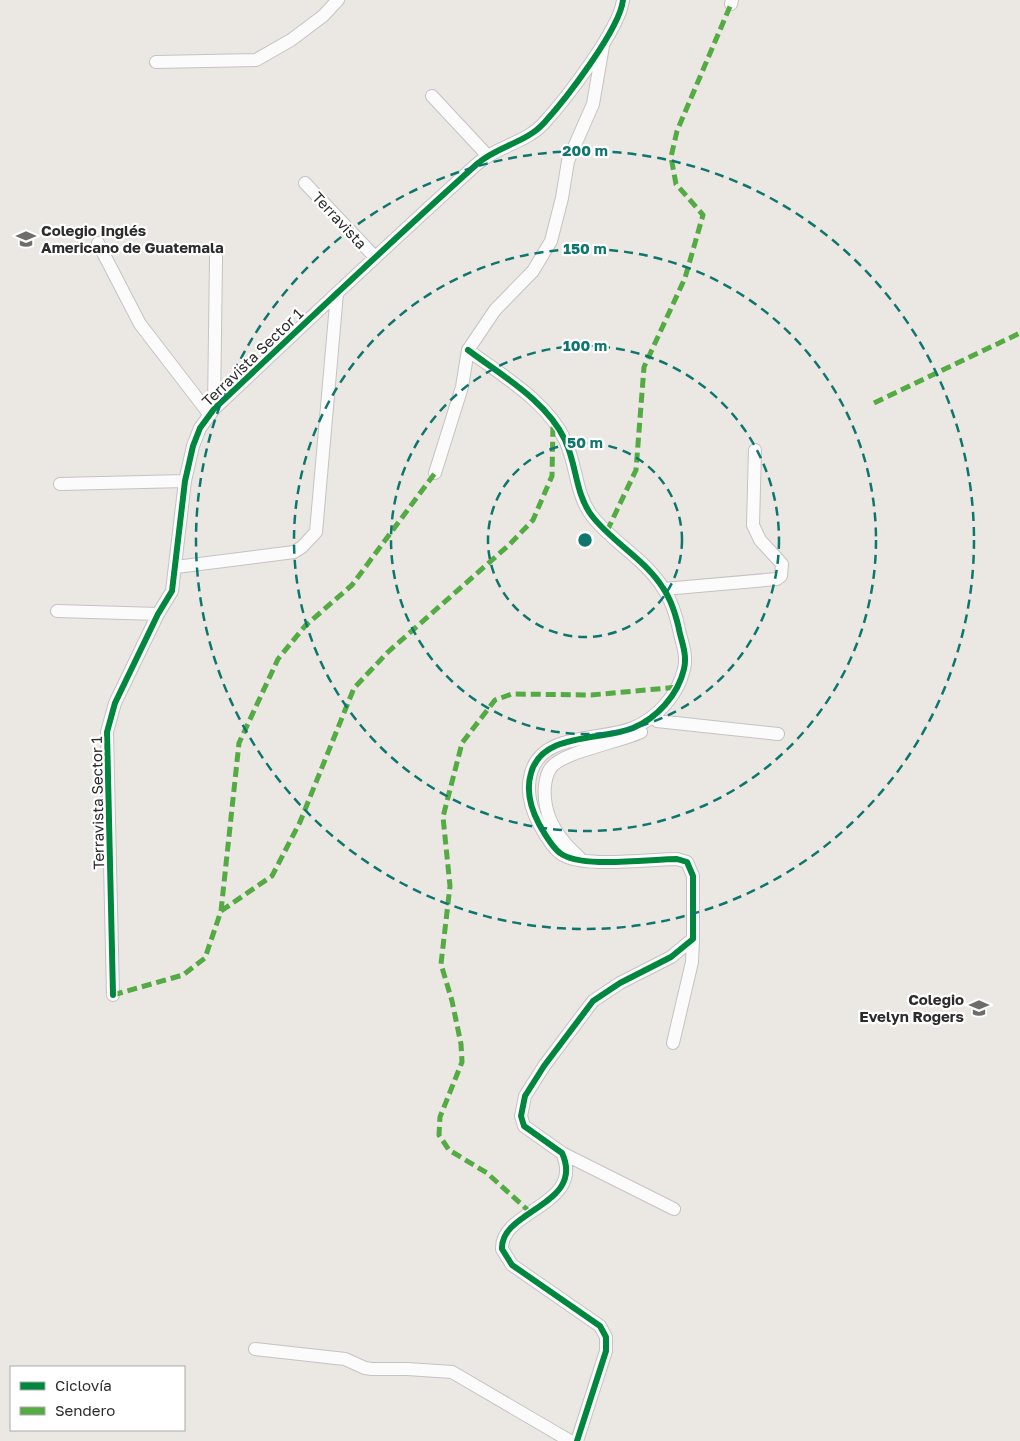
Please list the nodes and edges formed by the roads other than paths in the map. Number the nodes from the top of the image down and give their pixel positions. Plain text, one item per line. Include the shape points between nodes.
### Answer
1 (338, 0) edge
2 (623, 0) edge
3 (603, 46) junction
4 (156, 62) dead end
5 (432, 96) dead end
6 (487, 155) junction
7 (305, 183) dead end
8 (98, 243) dead end
9 (374, 256) junction
10 (216, 257) dead end
11 (337, 292) junction
12 (468, 350) junction
13 (212, 412) junction
14 (755, 450) dead end
15 (435, 473) dead end
16 (185, 482) junction
17 (60, 484) dead end
18 (176, 567) junction
19 (664, 588) junction
20 (57, 611) dead end
21 (158, 614) junction
22 (668, 700) junction
23 (657, 722) junction
24 (778, 734) dead end
25 (583, 861) junction
26 (693, 939) junction
27 (113, 995) dead end
28 (673, 1043) dead end
29 (562, 1154) junction
30 (674, 1209) dead end
31 (255, 1349) dead end
32 (570, 1441) edge
33 (577, 1441) edge

1 - 4 street via 308,28 262,57 233,62
2 - 3 street, Terravista Sector 1 via 620,16
3 - 6 street, Terravista Sector 1 via 544,124 526,138
3 - 12 street via 593,104 568,161 551,241 533,271 495,310
5 - 6 street
6 - 9 street, Terravista Sector 1
7 - 9 street, Terravista
8 - 13 street via 140,324
9 - 11 street, Terravista Sector 1
10 - 13 street
11 - 13 street, Terravista Sector 1
11 - 18 street via 316,532 294,552
12 - 15 street via 462,388
12 - 19 street via 532,400 553,421 566,441 579,492 592,516
13 - 16 street, Terravista Sector 1 via 200,428 193,446
14 - 19 street via 753,525 760,540 782,564 781,576 777,579
16 - 17 street
16 - 18 street, Terravista Sector 1
18 - 21 street, Terravista Sector 1 via 172,591
19 - 22 street via 677,619 685,652 679,687
20 - 21 street
21 - 27 street, Terravista Sector 1 via 116,703 108,732
22 - 23 street
22 - 25 street via 642,724 558,745 533,765 528,781 530,800 544,834 560,853
23 - 24 street
23 - 25 street via 630,738 563,759 550,770 544,791 546,808 567,846
25 - 26 street via 676,859 687,862 693,876
26 - 28 street via 692,962
26 - 29 street via 671,957 593,1001 525,1096 521,1116 524,1126
29 - 30 street
29 - 33 street via 566,1178 560,1190 505,1234 502,1249 512,1265 600,1326 605,1333 606,1351
31 - 32 street via 345,1359 372,1369 452,1372

